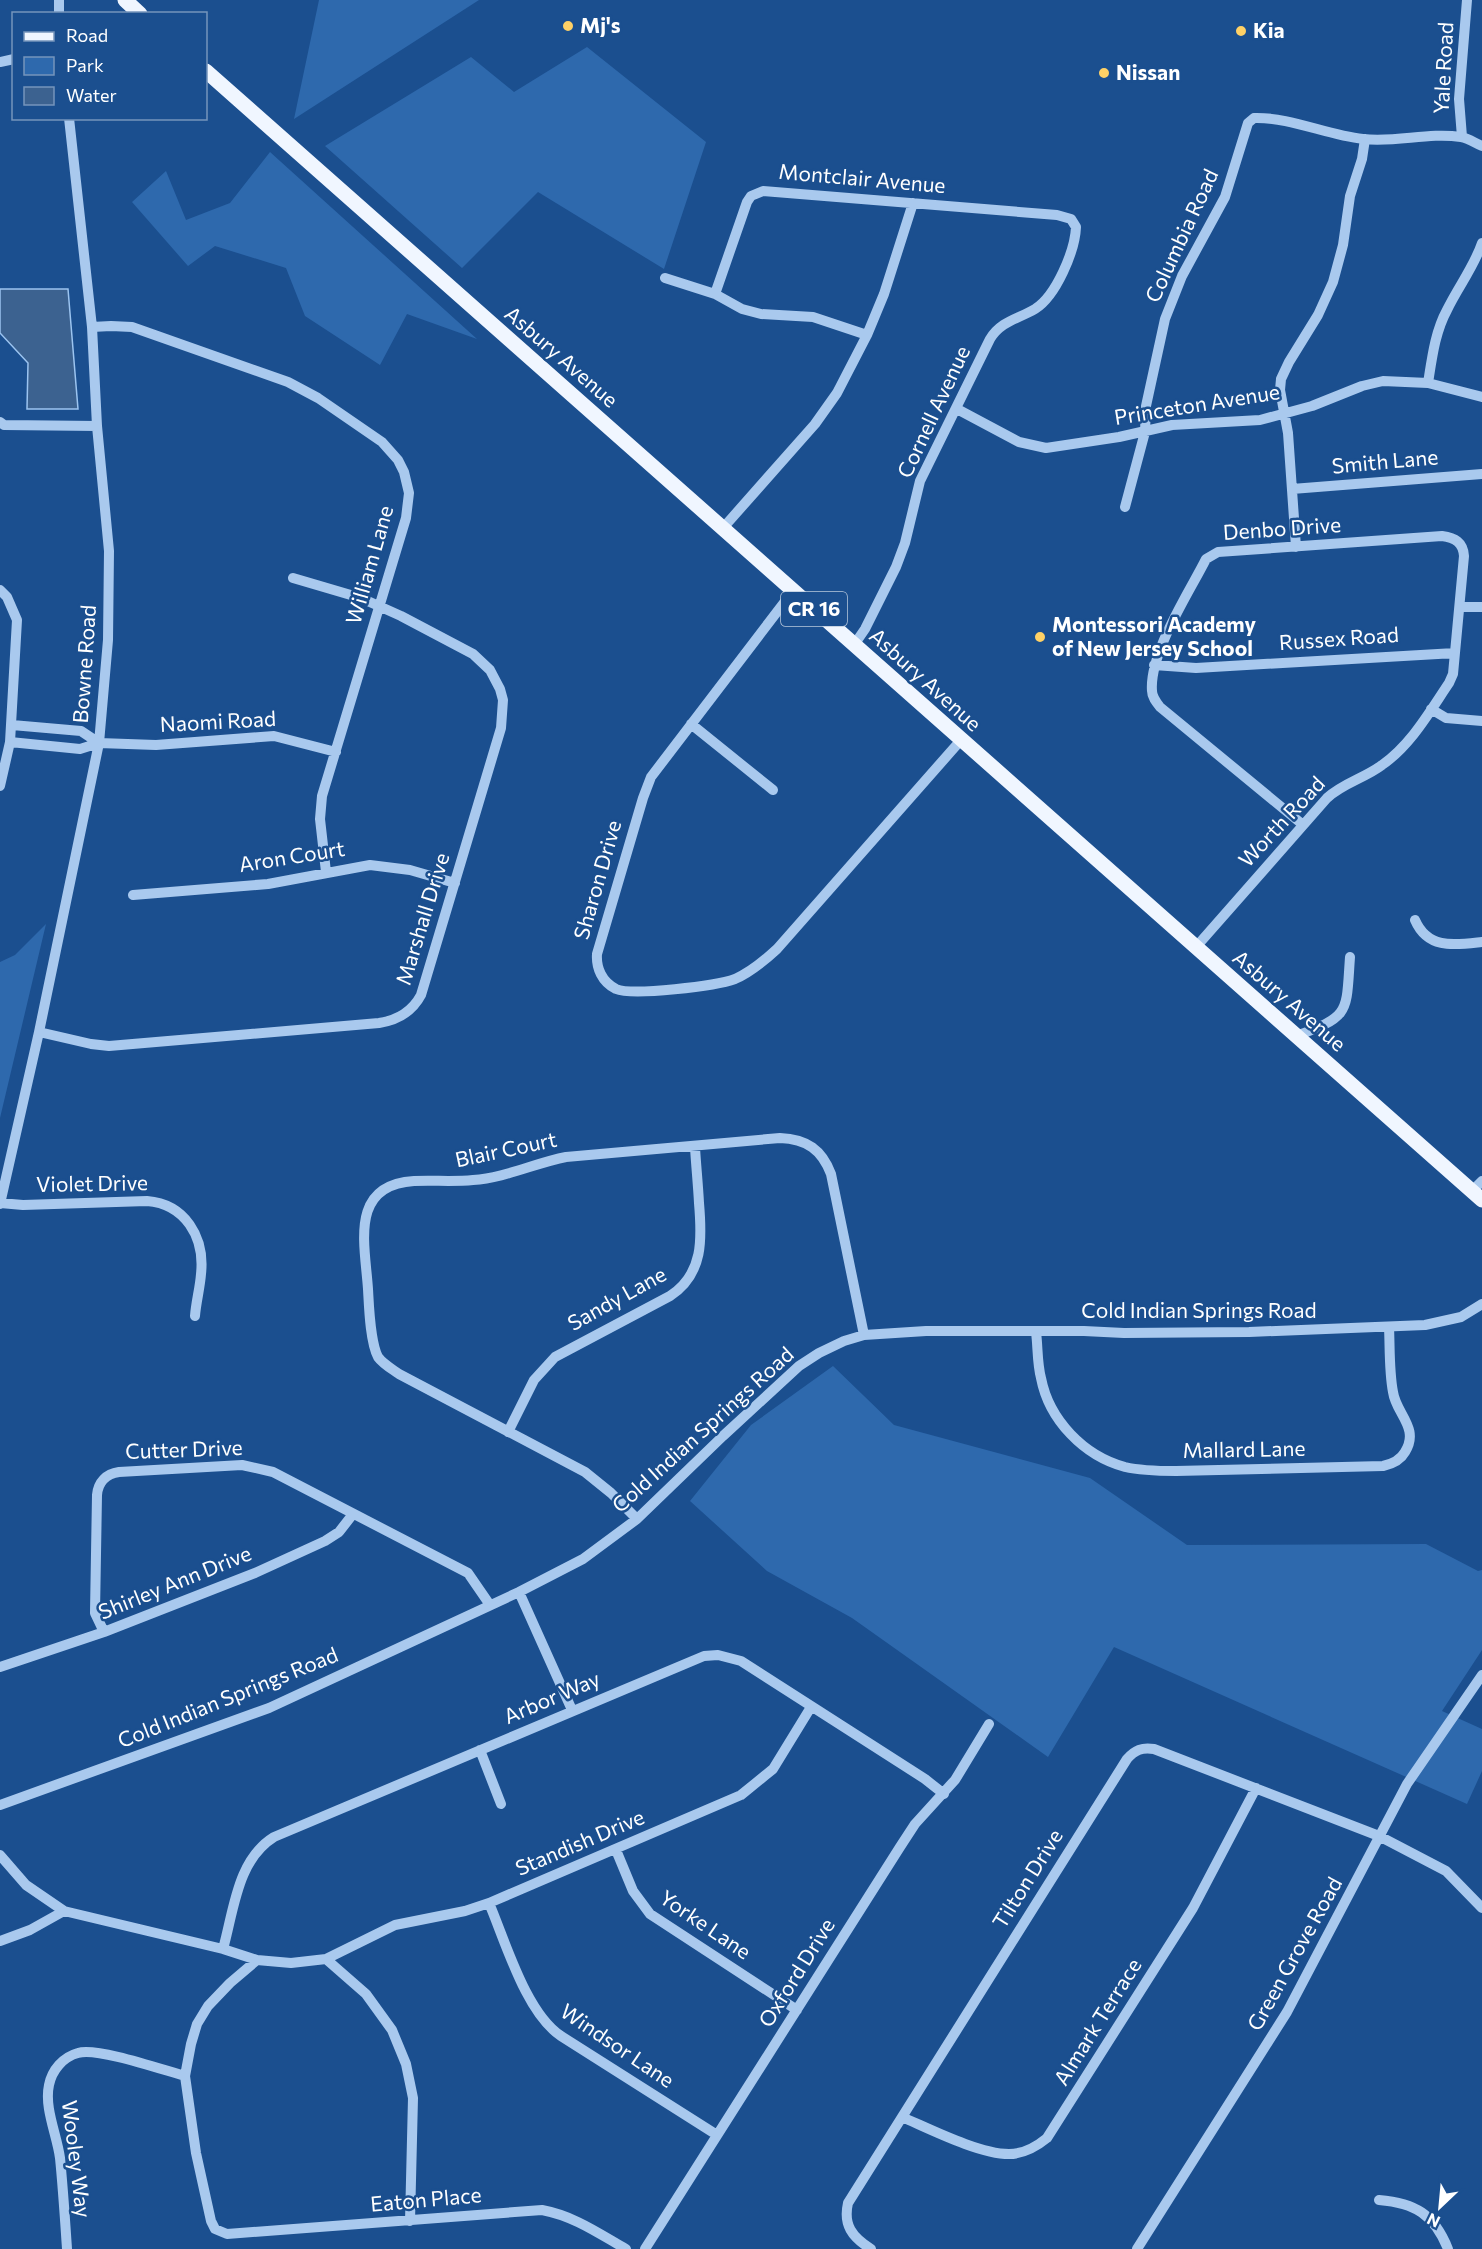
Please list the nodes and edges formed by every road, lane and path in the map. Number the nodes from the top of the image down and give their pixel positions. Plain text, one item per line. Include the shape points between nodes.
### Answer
1 (125, 0) edge
2 (1467, 0) edge
3 (138, 12) edge
4 (207, 72) edge
5 (69, 120) edge
6 (1462, 137) junction
7 (1365, 139) junction
8 (1482, 146) edge
9 (913, 203) junction
10 (1073, 222) joint
11 (1482, 243) edge
12 (665, 278) dead end
13 (715, 294) junction
14 (92, 327) junction
15 (867, 335) junction
16 (1428, 383) junction
17 (1482, 397) edge
18 (957, 409) junction
19 (1285, 412) junction
20 (0, 422) edge
21 (97, 426) junction
22 (1145, 432) junction
23 (1482, 474) edge
24 (1292, 489) junction
25 (1125, 507) dead end
26 (723, 528) junction
27 (1457, 540) joint
28 (1296, 547) junction
29 (293, 578) dead end
30 (0, 590) edge
31 (793, 591) junction
32 (379, 606) junction
33 (1460, 607) junction
34 (1482, 607) edge
35 (854, 645) junction
36 (1455, 653) junction
37 (1154, 665) junction
38 (1431, 709) junction
39 (1482, 721) edge
40 (691, 724) junction
41 (12, 725) junction
42 (961, 740) junction
43 (10, 742) junction
44 (99, 743) junction
45 (336, 753) junction
46 (0, 786) edge
47 (773, 790) dead end
48 (1302, 824) junction
49 (326, 872) junction
50 (455, 883) junction
51 (133, 895) dead end
52 (1415, 920) dead end
53 (1482, 942) edge
54 (1196, 946) junction
55 (1350, 957) dead end
56 (39, 1032) junction
57 (1296, 1036) junction
58 (695, 1147) junction
59 (1479, 1191) edge
60 (0, 1204) edge
61 (1482, 1304) edge
62 (195, 1316) dead end
63 (1389, 1327) junction
64 (1036, 1332) junction
65 (864, 1335) junction
66 (508, 1432) junction
67 (353, 1514) junction
68 (638, 1519) junction
69 (519, 1592) junction
70 (490, 1605) junction
71 (104, 1632) junction
72 (0, 1667) edge
73 (1482, 1675) edge
74 (811, 1707) junction
75 (572, 1710) junction
76 (989, 1724) dead end
77 (480, 1750) junction
78 (1256, 1788) junction
79 (944, 1794) junction
80 (501, 1804) dead end
81 (0, 1805) edge
82 (1380, 1836) junction
83 (616, 1850) junction
84 (0, 1855) edge
85 (489, 1903) junction
86 (1482, 1908) edge
87 (64, 1911) junction
88 (0, 1941) edge
89 (224, 1949) junction
90 (326, 1959) junction
91 (257, 1960) junction
92 (797, 2010) junction
93 (185, 2076) junction
94 (902, 2117) junction
95 (717, 2135) junction
96 (1379, 2200) dead end
97 (410, 2221) junction
98 (67, 2249) edge
99 (626, 2249) edge
100 (645, 2249) edge
101 (871, 2249) edge
102 (1137, 2249) edge
103 (1448, 2249) edge

1 - 3 main road
2 - 6 street, Yale Road via 1459,99
4 - 26 main road, Asbury Avenue / CR 16
5 - 14 street, Bowne Road
6 - 7 street
6 - 8 street
7 - 19 street via 1333,282 1281,379
7 - 22 street, Columbia Road via 1274,120 1254,118 1248,123 1225,197 1172,297 1146,406
9 - 10 street, Montclair Avenue via 1057,215
9 - 13 street, Montclair Avenue via 756,192 747,202
9 - 15 street
10 - 18 street, Cornell Avenue via 1076,236 1051,294 1035,309 995,331
11 - 16 street via 1441,322
12 - 13 street
13 - 15 street via 756,313 813,317
14 - 21 street, Bowne Road
14 - 32 street, William Lane via 132,327 288,382 318,398 391,451 404,472 408,506
15 - 26 street via 823,414
16 - 17 street, Princeton Avenue
16 - 19 street, Princeton Avenue via 1372,383
18 - 22 street, Princeton Avenue via 1032,446 1055,448
18 - 35 street, Cornell Avenue via 920,482 896,567
19 - 22 street, Princeton Avenue via 1260,420 1195,423
19 - 24 street
20 - 21 street
21 - 44 street, Bowne Road via 109,562 108,640
22 - 25 street, Columbia Road
23 - 24 street, Smith Lane
24 - 28 street
26 - 31 main road, Asbury Avenue / CR 16
27 - 28 street, Denbo Drive via 1442,536
27 - 33 street, Worth Road via 1464,556
28 - 37 street, Denbo Drive via 1218,552 1206,559
29 - 32 street, Marshall Drive
30 - 41 street via 17,620
31 - 35 main road, Asbury Avenue / CR 16
31 - 40 street, Sharon Drive
32 - 45 street, William Lane
32 - 50 street, Marshall Drive via 473,654 490,670 500,689 501,728
33 - 34 street
33 - 36 street, Worth Road
35 - 42 main road, Asbury Avenue / CR 16
36 - 37 street, Russex Road via 1196,668
36 - 38 street, Worth Road via 1453,674
37 - 48 street, Denbo Drive via 1152,692 1160,707
38 - 39 street via 1446,718
38 - 48 street, Worth Road via 1390,760 1333,792
40 - 42 street, Sharon Drive via 646,788 597,954 598,969 617,989 707,986 732,980 759,965
40 - 47 street
41 - 43 street
41 - 44 street via 81,731
42 - 54 main road, Asbury Avenue / CR 16
43 - 44 street via 80,749
43 - 46 street
44 - 45 street, Naomi Road via 156,745 274,736
44 - 56 street, Bowne Road
45 - 49 street, William Lane via 320,810
48 - 54 street, Worth Road
49 - 50 street, Aron Court via 386,866
49 - 51 street, Aron Court via 268,884
50 - 56 street, Marshall Drive via 421,995 409,1011 393,1020 110,1046
52 - 53 street via 1426,936 1439,944
54 - 57 main road, Asbury Avenue / CR 16
55 - 57 street via 1347,999 1338,1018
56 - 60 street, Bowne Road
57 - 59 main road, Asbury Avenue / CR 16
58 - 65 street, Blair Court via 792,1139 819,1152 831,1174
58 - 66 street, Sandy Lane via 702,1240 693,1272 670,1296 555,1357 534,1380
58 - 66 street, Blair Court via 566,1157 476,1180 398,1183 381,1191 369,1205 363,1224 371,1323 379,1358 399,1374
60 - 62 street, Violet Drive via 147,1201 173,1209 190,1224 200,1245 202,1272
61 - 63 street, Cold Indian Springs Road via 1453,1320
63 - 64 street, Cold Indian Springs Road via 1250,1332
63 - 64 street, Mallard Lane via 1393,1393 1411,1435 1407,1450 1397,1461 1383,1466 1176,1471 1144,1470 1111,1462 1095,1455 1067,1431 1055,1414 1041,1378
64 - 65 street, Cold Indian Springs Road
65 - 68 street, Cold Indian Springs Road via 838,1343 799,1366
66 - 68 street, Blair Court via 585,1472
67 - 70 street, Cutter Drive via 468,1573
67 - 71 street, Shirley Ann Drive via 339,1532 325,1541 227,1585
67 - 71 street, Cutter Drive via 273,1472 251,1466 110,1474 99,1485 97,1495 94,1613
68 - 69 street, Cold Indian Springs Road via 583,1560
69 - 70 street, Cold Indian Springs Road
69 - 75 street
70 - 81 street, Cold Indian Springs Road via 269,1708
71 - 72 street, Shirley Ann Drive
73 - 82 street, Green Grove Road via 1407,1784
74 - 75 street, Arbor Way via 741,1661 718,1655 695,1658
74 - 79 street, Arbor Way
74 - 83 street, Standish Drive via 780,1760 752,1788 731,1801
75 - 77 street, Arbor Way
76 - 79 street, Oxford Drive
77 - 80 street
77 - 89 street, Arbor Way via 267,1841 244,1873
78 - 82 street, Tilton Drive
78 - 94 street, Tilton Drive via 1154,1749 1134,1752
78 - 94 street, Almark Terrace via 1193,1908 1047,2138 1016,2154 995,2153
79 - 92 street, Oxford Drive via 915,1824
82 - 86 street, Tilton Drive via 1446,1871
82 - 102 street, Green Grove Road via 1287,2012
83 - 85 street, Standish Drive
83 - 92 street, Yorke Lane via 633,1891 650,1914
84 - 87 street via 26,1885
85 - 90 street, Standish Drive via 395,1925
85 - 95 street, Windsor Lane via 530,2000 546,2024
87 - 88 street
87 - 89 street
89 - 91 street
90 - 91 street, Standish Drive via 291,1963
90 - 97 street via 366,1994 392,2030 406,2064 413,2098
91 - 93 street via 208,2006 190,2044
92 - 95 street, Oxford Drive
93 - 97 street, Eaton Place via 211,2221 220,2232
93 - 98 street, Wooley Way via 87,2052 78,2052 58,2066 48,2087 48,2101 60,2156
94 - 101 street, Tilton Drive via 853,2193 847,2209 846,2219 853,2235
95 - 100 street, Oxford Drive
96 - 103 street via 1401,2202 1419,2211 1437,2228
97 - 99 street, Eaton Place via 542,2210 578,2221

